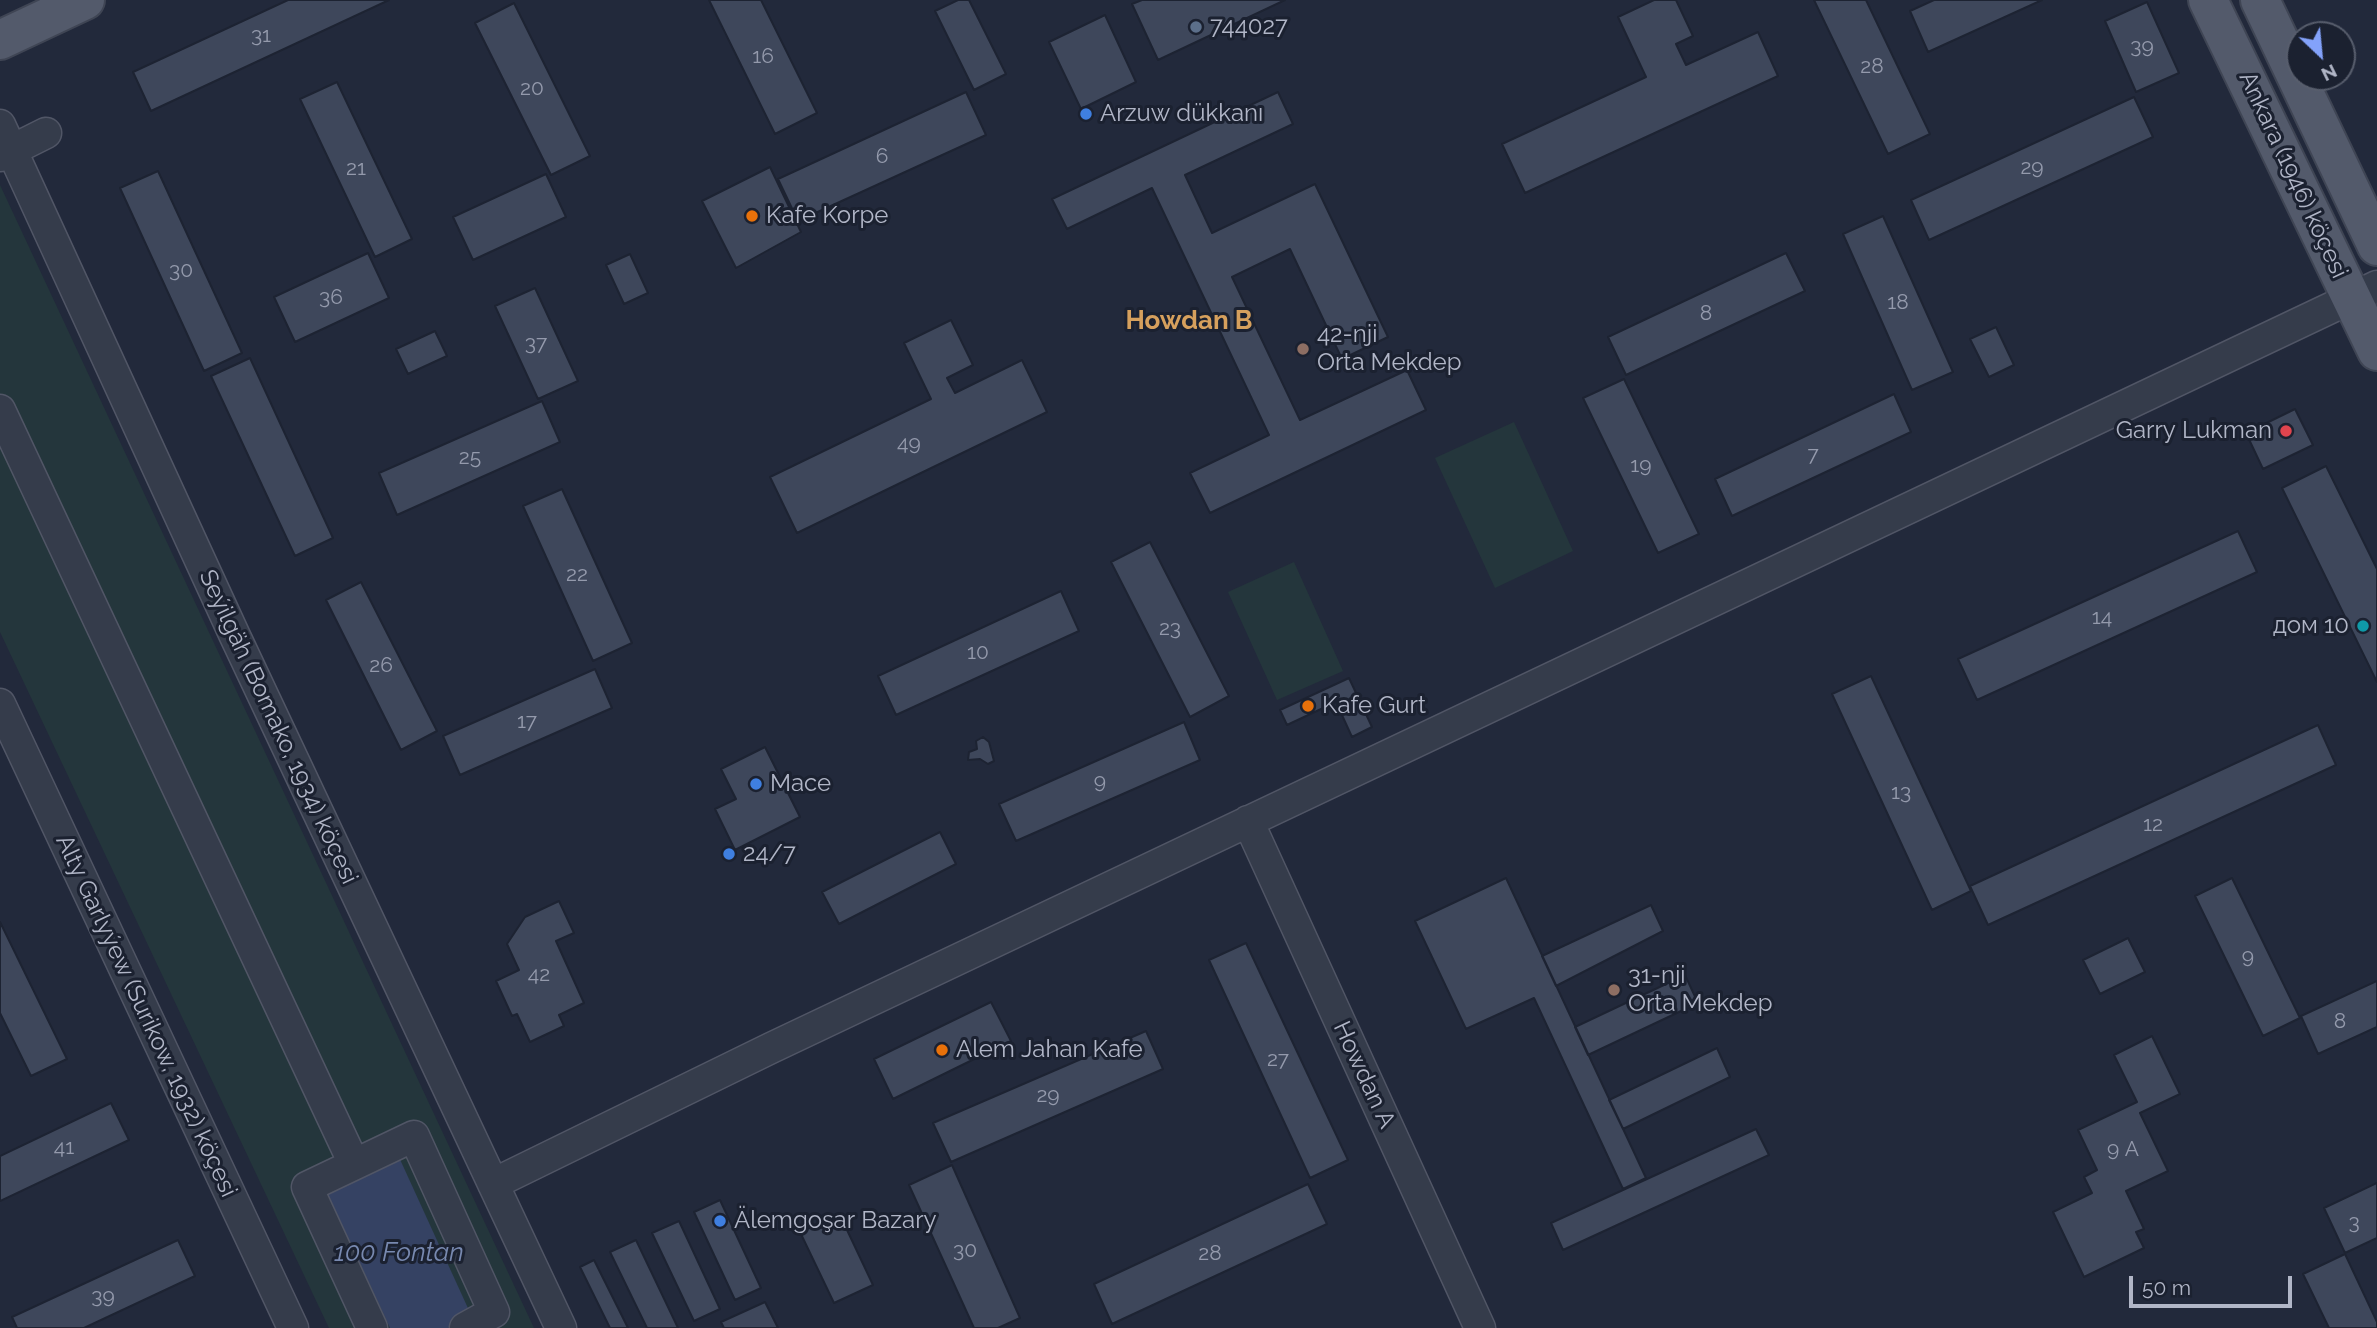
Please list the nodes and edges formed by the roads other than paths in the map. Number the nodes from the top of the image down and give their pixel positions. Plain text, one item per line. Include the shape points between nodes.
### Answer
1 (85, 0) edge
2 (2208, 0) edge
3 (2260, 0) edge
4 (0, 40) edge
5 (46, 133) dead end
6 (4, 144) edge
7 (2377, 246) edge
8 (2364, 292) edge
9 (2377, 351) edge
10 (0, 411) edge
11 (0, 704) edge
12 (1248, 821) junction
13 (354, 1164) junction
14 (493, 1184) junction
15 (293, 1328) edge
16 (372, 1328) edge
17 (465, 1328) edge
18 (561, 1328) edge
19 (1480, 1328) edge

1 - 4 main road
2 - 8 main road, Ankara (1946) köçesi
3 - 7 main road, Ankara (1946) köçesi
5 - 6 street
6 - 14 street, Seýilgäh (Bomako, 1934) köçesi
8 - 9 main road, Ankara (1946) köçesi
8 - 12 street
10 - 13 street
11 - 15 street, Alty Garlyýew (Surikow, 1932) köçesi
12 - 14 street
12 - 19 street, Howdan A
13 - 16 street via 307,1187
13 - 17 street via 414,1136 494,1312
14 - 18 street, Seýilgäh (Bomako, 1934) köçesi

